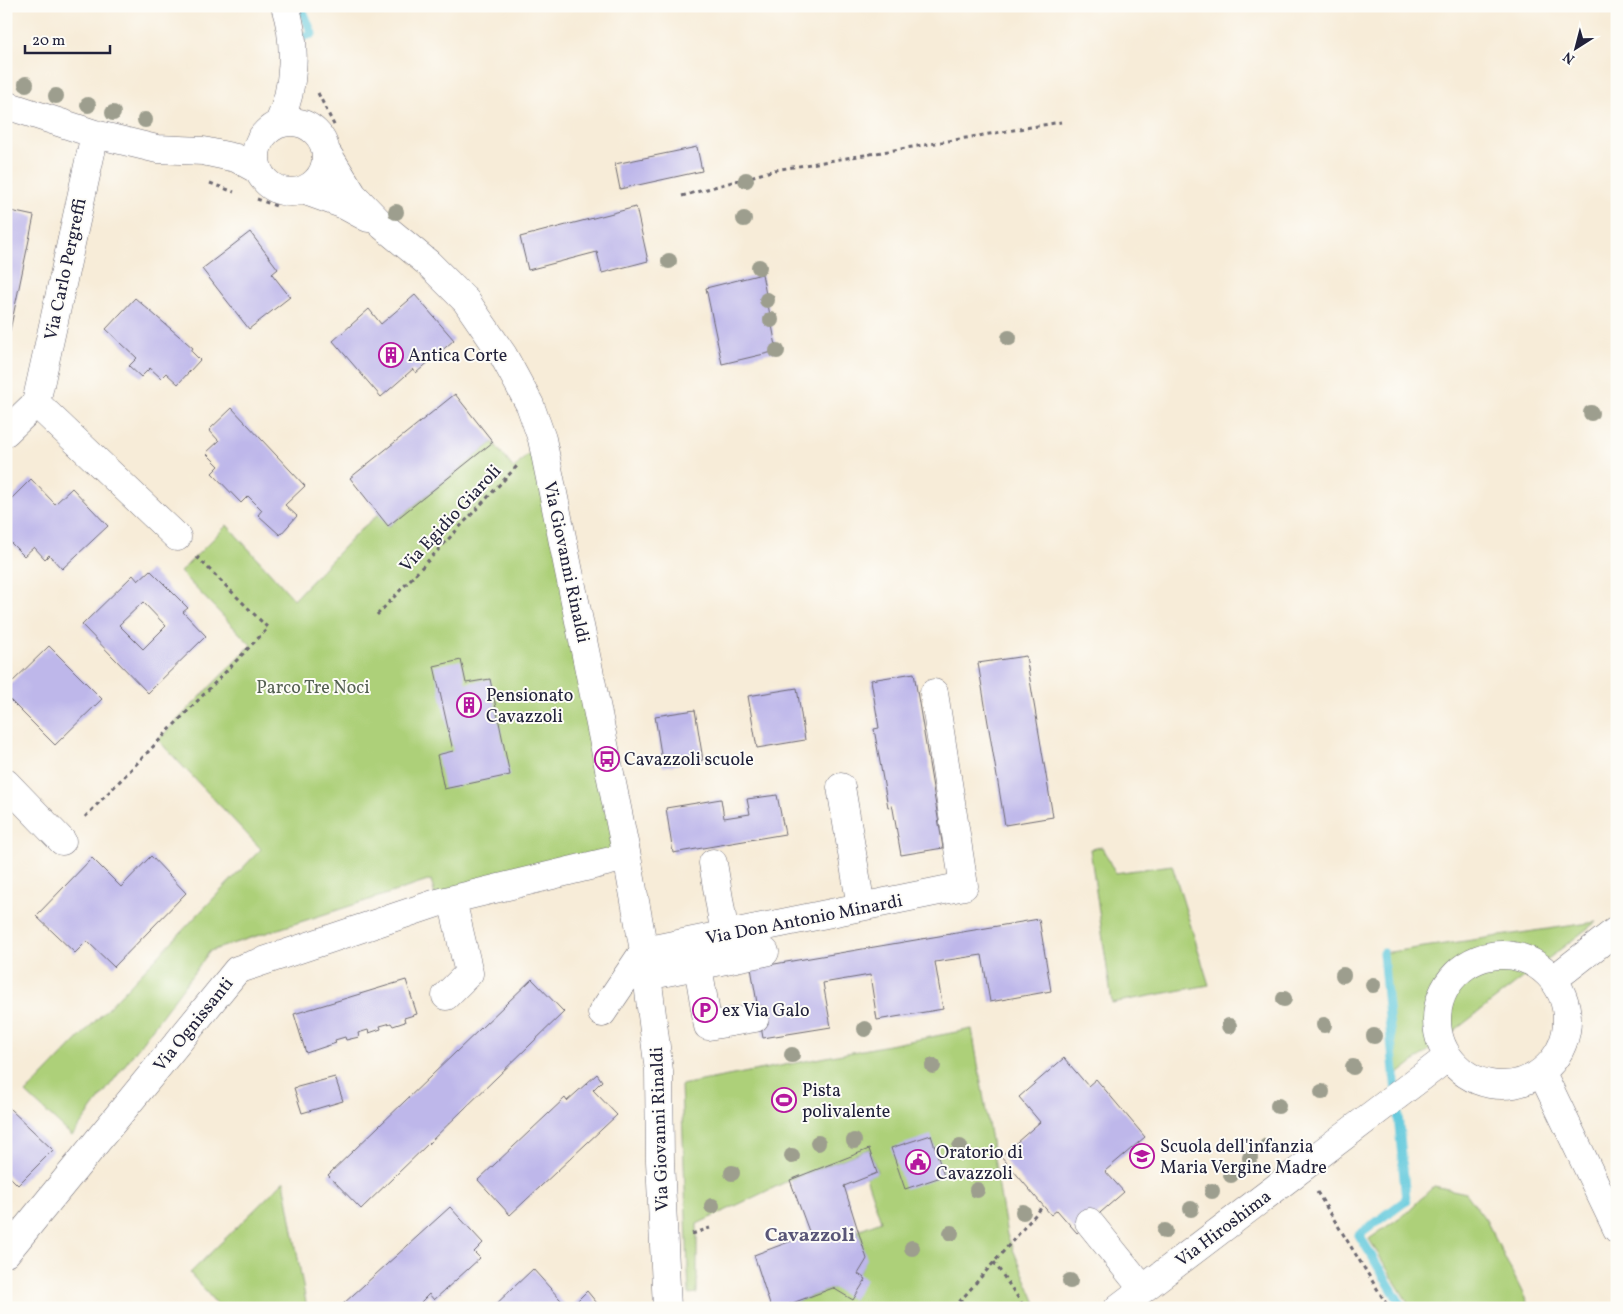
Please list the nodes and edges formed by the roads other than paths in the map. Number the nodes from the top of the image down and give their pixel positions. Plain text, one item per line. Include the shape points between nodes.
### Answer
1 (285, 6) edge
2 (291, 90) junction
3 (6, 105) edge
4 (274, 126) junction
5 (95, 134) junction
6 (321, 142) junction
7 (203, 151) junction
8 (258, 170) junction
9 (303, 190) junction
10 (383, 226) junction
11 (36, 403) junction
12 (6, 432) edge
13 (176, 537) road end
14 (934, 693) dead end
15 (6, 783) edge
16 (841, 787) dead end
17 (62, 841) dead end
18 (627, 857) junction
19 (712, 863) dead end
20 (452, 900) junction
21 (861, 907) junction
22 (1617, 930) edge
23 (725, 935) junction
24 (765, 952) dead end
25 (646, 963) junction
26 (698, 966) junction
27 (1554, 979) junction
28 (446, 996) dead end
29 (602, 1014) dead end
30 (754, 1018) dead end
31 (1448, 1058) junction
32 (1542, 1073) junction
33 (1089, 1222) dead end
34 (1617, 1229) edge
35 (6, 1252) edge
36 (1143, 1289) junction
37 (667, 1308) edge
38 (1118, 1308) edge

1 - 2 street via 292,26
2 - 4 street
2 - 6 street
3 - 5 street
4 - 6 street via 293,121 305,124
4 - 7 street via 237,147
4 - 8 street via 262,137 257,148
5 - 7 street via 157,149
5 - 11 street, Via Carlo Pergreffi
6 - 9 street via 326,165 313,185
6 - 10 street via 353,195
7 - 8 street via 236,158
8 - 9 street via 264,180 282,191
9 - 10 street via 342,204
10 - 18 street, Via Giovanni Rinaldi via 428,263 466,301 503,355 530,405 542,439
11 - 12 street
11 - 13 street
14 - 21 street, Via Don Antonio Minardi via 964,886
15 - 17 street
16 - 21 street
18 - 20 street, Via Ognissanti
18 - 25 street, Via Giovanni Rinaldi
19 - 23 street
20 - 28 street via 469,973
20 - 35 street, Via Ognissanti via 237,970
21 - 23 street, Via Don Antonio Minardi
22 - 27 street
23 - 25 street, Via Don Antonio Minardi
24 - 26 street
25 - 26 street
25 - 29 street
25 - 37 street, Via Giovanni Rinaldi via 659,1071
26 - 30 street via 708,1026
27 - 31 street via 1539,965 1521,956 1500,954 1481,957 1463,967 1449,981 1438,1006 1439,1039
27 - 32 street via 1568,1011 1568,1028 1563,1045
31 - 32 street via 1475,1080 1492,1085 1509,1086
31 - 36 street, Via Hiroshima
32 - 34 street
33 - 36 street
36 - 38 street, Via Hiroshima

